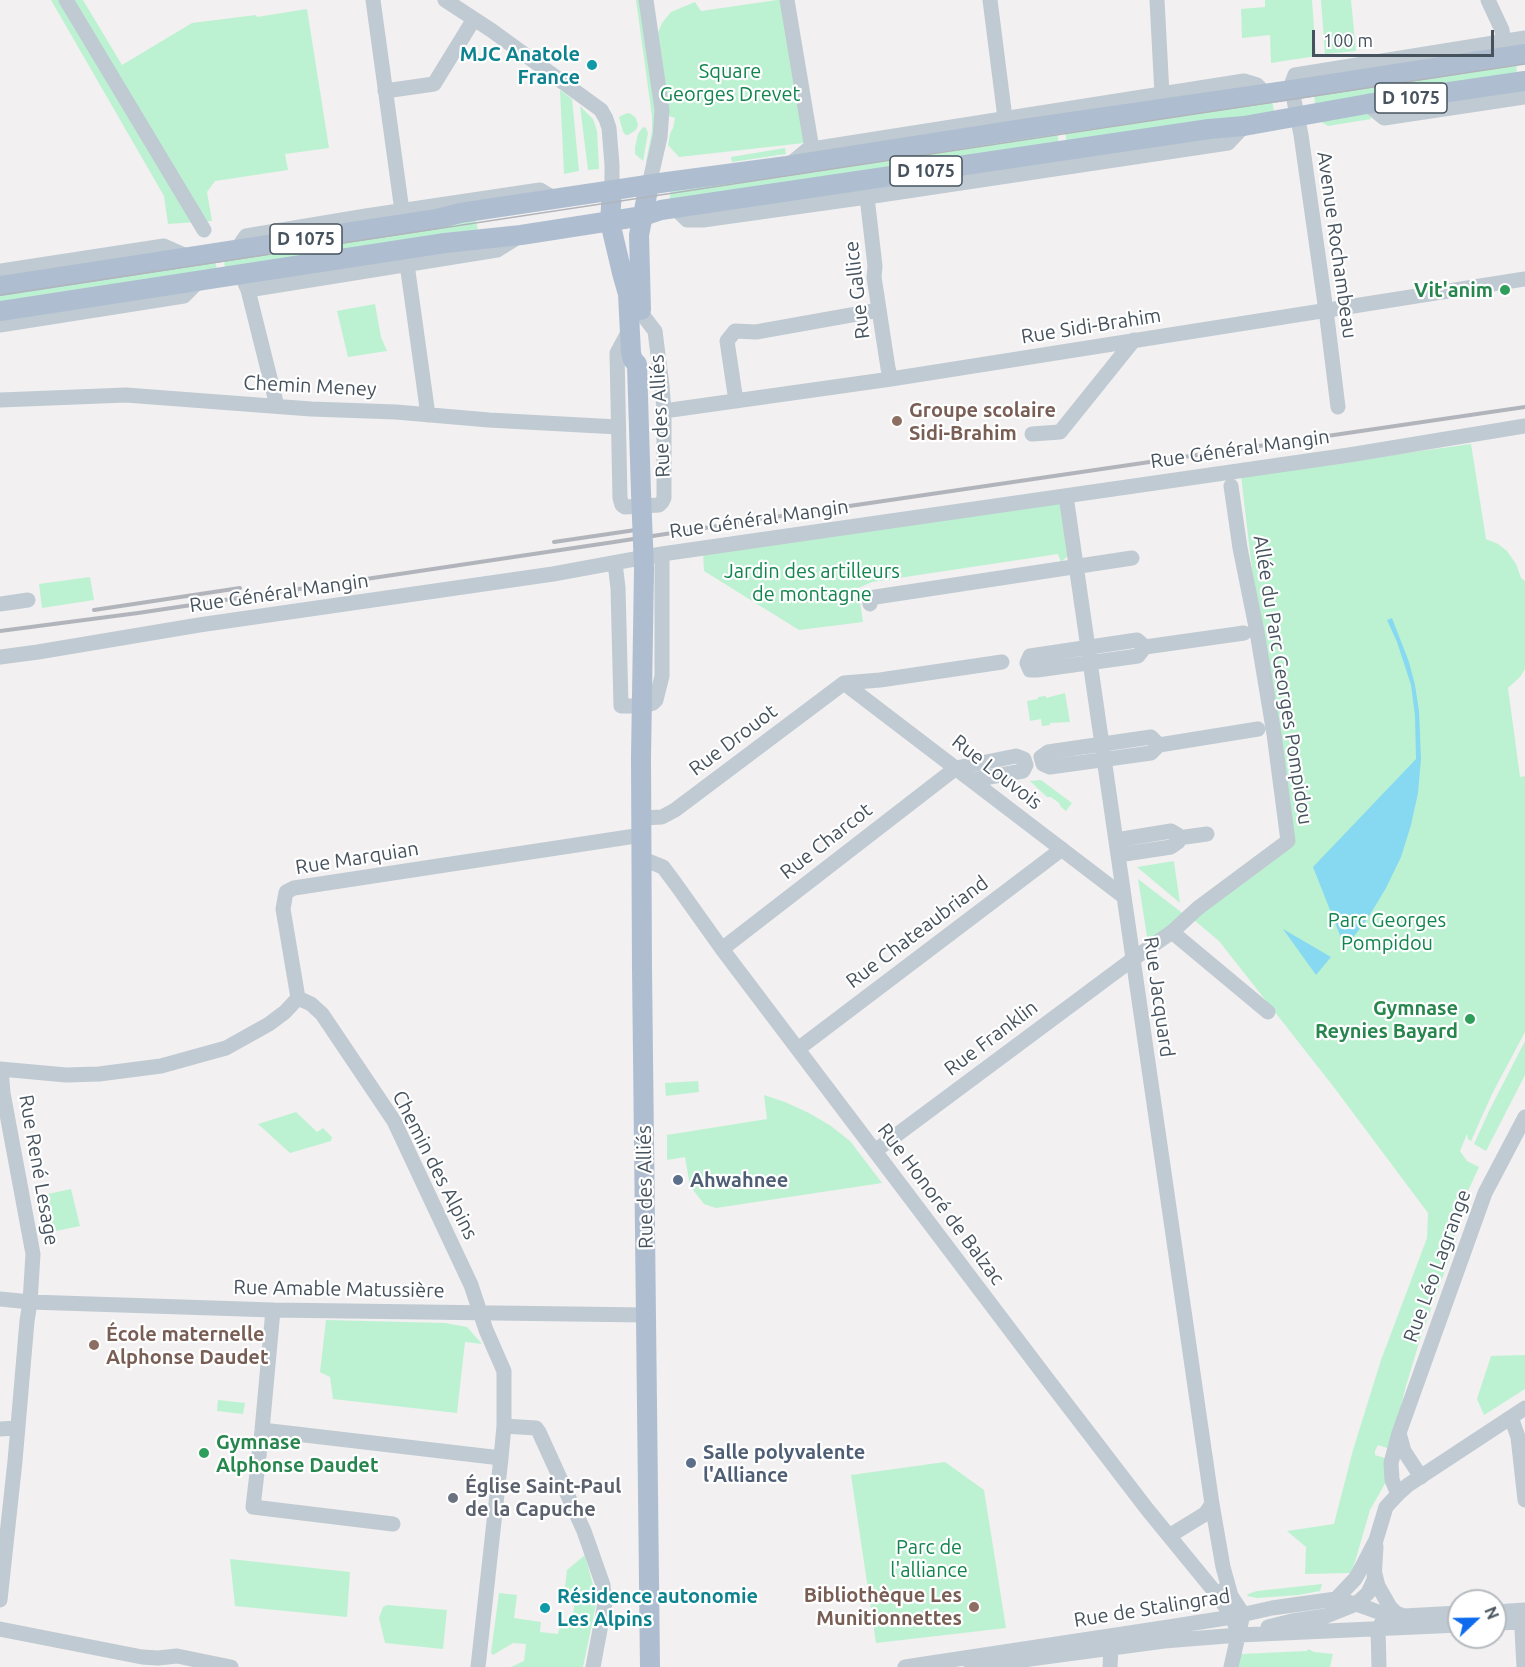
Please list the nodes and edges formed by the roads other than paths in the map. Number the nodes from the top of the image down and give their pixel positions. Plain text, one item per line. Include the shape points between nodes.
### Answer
1 (66, 0) edge
2 (372, 0) edge
3 (445, 0) edge
4 (646, 0) edge
5 (787, 0) edge
6 (990, 0) edge
7 (1156, 0) edge
8 (1488, 0) edge
9 (474, 19) junction
10 (1525, 38) edge
11 (1504, 42) junction
12 (1525, 54) edge
13 (1337, 68) junction
14 (1354, 80) junction
15 (1525, 81) edge
16 (1292, 90) junction
17 (385, 91) junction
18 (1162, 94) junction
19 (1266, 94) junction
20 (1525, 96) edge
21 (1367, 104) junction
22 (1297, 116) junction
23 (1005, 118) junction
24 (1244, 126) junction
25 (812, 149) junction
26 (788, 166) junction
27 (650, 185) junction
28 (612, 190) junction
29 (867, 197) junction
30 (555, 199) junction
31 (676, 209) junction
32 (402, 211) junction
33 (642, 216) junction
34 (610, 222) junction
35 (204, 230) dead end
36 (521, 235) junction
37 (237, 249) junction
38 (189, 257) junction
39 (407, 264) junction
40 (0, 271) edge
41 (1525, 279) edge
42 (200, 280) junction
43 (244, 282) junction
44 (0, 286) edge
45 (879, 310) junction
46 (1326, 310) junction
47 (0, 311) edge
48 (636, 320) junction
49 (0, 326) edge
50 (1134, 340) junction
51 (891, 379) junction
52 (0, 400) edge
53 (736, 401) junction
54 (277, 406) junction
55 (1338, 406) dead end
56 (664, 411) junction
57 (428, 415) junction
58 (1525, 426) edge
59 (618, 427) junction
60 (1032, 434) dead end
61 (1231, 486) dead end
62 (1066, 496) junction
63 (662, 554) junction
64 (1132, 558) dead end
65 (615, 563) junction
66 (1077, 567) junction
67 (28, 600) dead end
68 (0, 604) edge
69 (870, 604) dead end
70 (1244, 633) dead end
71 (1089, 655) junction
72 (0, 657) edge
73 (1002, 662) dead end
74 (844, 683) junction
75 (643, 706) junction
76 (1258, 729) dead end
77 (1104, 752) junction
78 (956, 768) junction
79 (973, 780) junction
80 (642, 827) junction
81 (1207, 834) dead end
82 (1117, 847) junction
83 (1062, 849) junction
84 (643, 859) junction
85 (1123, 896) junction
86 (1172, 932) junction
87 (722, 949) junction
88 (1132, 959) junction
89 (298, 998) junction
90 (1268, 1012) dead end
91 (798, 1049) junction
92 (0, 1070) edge
93 (1525, 1117) edge
94 (875, 1151) junction
95 (0, 1299) edge
96 (30, 1302) junction
97 (273, 1310) junction
98 (480, 1313) junction
99 (646, 1316) junction
100 (1525, 1408) edge
101 (1511, 1417) junction
102 (504, 1426) junction
103 (17, 1428) junction
104 (0, 1429) edge
105 (262, 1430) junction
106 (1399, 1434) junction
107 (501, 1458) junction
108 (1421, 1477) junction
109 (1398, 1494) junction
110 (1525, 1500) edge
111 (1212, 1504) junction
112 (393, 1524) dead end
113 (1169, 1536) junction
114 (1376, 1540) junction
115 (1375, 1574) junction
116 (1205, 1579) junction
117 (1231, 1596) junction
118 (0, 1599) edge
119 (1336, 1599) junction
120 (1356, 1604) junction
121 (1447, 1614) edge
122 (1507, 1614) edge
123 (1387, 1615) junction
124 (1237, 1616) junction
125 (1404, 1616) junction
126 (1523, 1616) edge
127 (1507, 1620) edge
128 (1447, 1626) edge
129 (0, 1629) edge
130 (1378, 1629) junction
131 (1239, 1635) junction
132 (1112, 1647) junction
133 (992, 1653) junction
134 (163, 1662) edge
135 (230, 1667) edge
136 (478, 1667) edge
137 (593, 1667) edge
138 (650, 1667) edge
139 (905, 1667) edge
140 (971, 1667) edge
141 (1110, 1667) edge
142 (1231, 1667) edge
143 (1379, 1667) edge
144 (1524, 1667) edge

1 - 35 street
2 - 17 street
3 - 9 street
4 - 27 street via 662,110
5 - 25 street
6 - 23 street
7 - 18 street
8 - 11 street
9 - 17 street via 434,84
9 - 28 street via 601,110 609,128
10 - 11 street
11 - 13 street
12 - 14 main road, D 1075
13 - 14 street
13 - 16 street via 1295,75
14 - 16 main road, D 1075
15 - 21 main road, D 1075
16 - 19 main road, D 1075
16 - 22 street, Avenue Rochambeau
17 - 32 street
18 - 19 street via 1244,81 1257,85
18 - 23 street
19 - 26 main road, D 1075
20 - 21 street via 1384,118
21 - 22 main road, D 1075
22 - 24 main road, D 1075
22 - 46 street, Avenue Rochambeau
23 - 25 street
24 - 29 street via 1228,143
24 - 31 main road, D 1075
25 - 26 street
26 - 27 main road, D 1075
27 - 28 main road, D 1075
27 - 33 main road, Rue des Alliés
28 - 30 main road, D 1075
28 - 34 main road, Rue des Alliés
29 - 31 street via 703,220 687,220
29 - 45 street, Rue Gallice
30 - 32 street via 540,190
30 - 37 main road, D 1075
31 - 33 main road, D 1075
32 - 37 street via 246,236
33 - 34 main road, D 1075
33 - 48 main road, Rue des Alliés
34 - 36 main road, D 1075
34 - 48 main road, Rue des Alliés
36 - 39 street via 497,250
36 - 43 main road, D 1075 via 445,243
37 - 38 main road, D 1075
38 - 40 street via 165,246
38 - 44 main road, D 1075
39 - 43 street
39 - 57 street
41 - 46 street, Rue Sidi-Brahim
42 - 43 main road, D 1075
42 - 47 main road, D 1075
42 - 49 street via 184,296
43 - 54 street
45 - 51 street, Rue Gallice
45 - 53 street via 756,332 735,331 727,341
46 - 50 street, Rue Sidi-Brahim
46 - 55 street, Avenue Rochambeau
48 - 56 street, Rue des Alliés via 655,331
48 - 59 street, Rue des Alliés via 617,353
48 - 75 main road, Rue des Alliés, bridge via 643,360 637,364 644,569
50 - 51 street, Rue Sidi-Brahim
50 - 60 street via 1060,432
51 - 53 street, Rue Sidi-Brahim
52 - 54 street, Chemin Meney via 126,395
53 - 56 street, Rue Sidi-Brahim
54 - 57 street, Chemin Meney
56 - 59 street, Rue des Alliés via 664,498 659,504 622,506
57 - 59 street, Chemin Meney
58 - 62 street, Rue Général Mangin
61 - 86 street, Allée du Parc Georges Pompidou via 1274,734 1288,841
62 - 63 street, Rue Général Mangin
62 - 66 street, Rue Jacquard
63 - 65 street, Rue Général Mangin
63 - 75 street via 662,676 656,700
64 - 66 street
65 - 72 street, Rue Général Mangin
65 - 75 street via 621,706
66 - 69 street via 869,598
66 - 71 street, Rue Jacquard
67 - 68 street
70 - 71 street via 1145,647 1137,640
71 - 77 street, Rue Jacquard
73 - 74 street
74 - 78 street, Rue Louvois
74 - 80 street, Rue Drouot via 675,810
75 - 80 main road, Rue des Alliés
76 - 77 street via 1159,745 1151,737
77 - 82 street, Rue Jacquard
78 - 79 street, Rue Louvois
78 - 79 street via 1016,756 1026,765 1023,771
78 - 87 street, Rue Charcot
79 - 83 street, Rue Louvois
80 - 84 main road, Rue des Alliés
80 - 89 street, Rue Marquian via 294,888 286,892 283,909
81 - 82 street via 1178,838 1179,842 1171,847
82 - 85 street, Rue Jacquard
83 - 85 street, Rue Louvois
83 - 91 street, Rue Chateaubriand
84 - 87 street, Rue Honoré de Balzac via 663,867
84 - 99 main road, Rue des Alliés
85 - 88 street, Rue Jacquard
86 - 88 street, Rue Franklin
86 - 90 street
87 - 91 street, Rue Honoré de Balzac
88 - 94 street, Rue Franklin
88 - 111 street, Rue Jacquard
89 - 92 street via 269,1024 226,1048 161,1066 66,1075
89 - 98 street, Chemin des Alpins via 322,1014 394,1121 471,1285
91 - 94 street, Rue Honoré de Balzac
92 - 96 street, Rue René Lesage via 33,1254
93 - 106 street, Rue Léo Lagrange via 1485,1193
94 - 113 street, Rue Honoré de Balzac
95 - 96 street, Rue Amable Matussière
96 - 97 street, Rue Amable Matussière
96 - 103 street, Rue René Lesage
97 - 98 street, Rue Amable Matussière
97 - 105 street
98 - 99 street, Rue Amable Matussière
98 - 102 street, Chemin des Alpins via 504,1371
99 - 138 main road, Rue des Alliés
100 - 101 street
101 - 108 street
101 - 110 street via 1518,1437
102 - 107 street
102 - 137 street via 536,1428 584,1531 605,1603
103 - 104 street
103 - 118 street, Rue René Lesage
105 - 107 street
105 - 112 street via 253,1507
106 - 108 street via 1404,1451
106 - 109 street, Rue Léo Lagrange via 1391,1463
107 - 136 street
108 - 109 street
109 - 114 street via 1386,1508
111 - 113 street via 1205,1515
111 - 117 street, Rue Jacquard
113 - 116 street, Rue Honoré de Balzac
114 - 115 street
114 - 119 street via 1355,1579
115 - 120 street via 1368,1593
115 - 125 street via 1390,1607
116 - 117 street, Rue Honoré de Balzac
116 - 124 street, Rue Honoré de Balzac
117 - 124 street, Rue Honoré de Balzac
119 - 120 street, Rue de Stalingrad
119 - 124 street, Rue de Stalingrad
120 - 123 street, Rue de Stalingrad
120 - 131 street via 1326,1616
121 - 125 street, Rue de Stalingrad
122 - 126 street
123 - 125 street, Rue de Stalingrad
123 - 130 street
124 - 131 street
124 - 133 street, Rue de Stalingrad
126 - 127 street
126 - 144 street
128 - 130 street, Rue de Stalingrad
129 - 134 street
130 - 131 street, Rue de Stalingrad
130 - 143 street
131 - 132 street, Rue de Stalingrad
131 - 142 street
132 - 140 street, Rue de Stalingrad
132 - 141 street
133 - 139 street, Rue de Stalingrad
133 - 140 street
134 - 135 street via 177,1656

